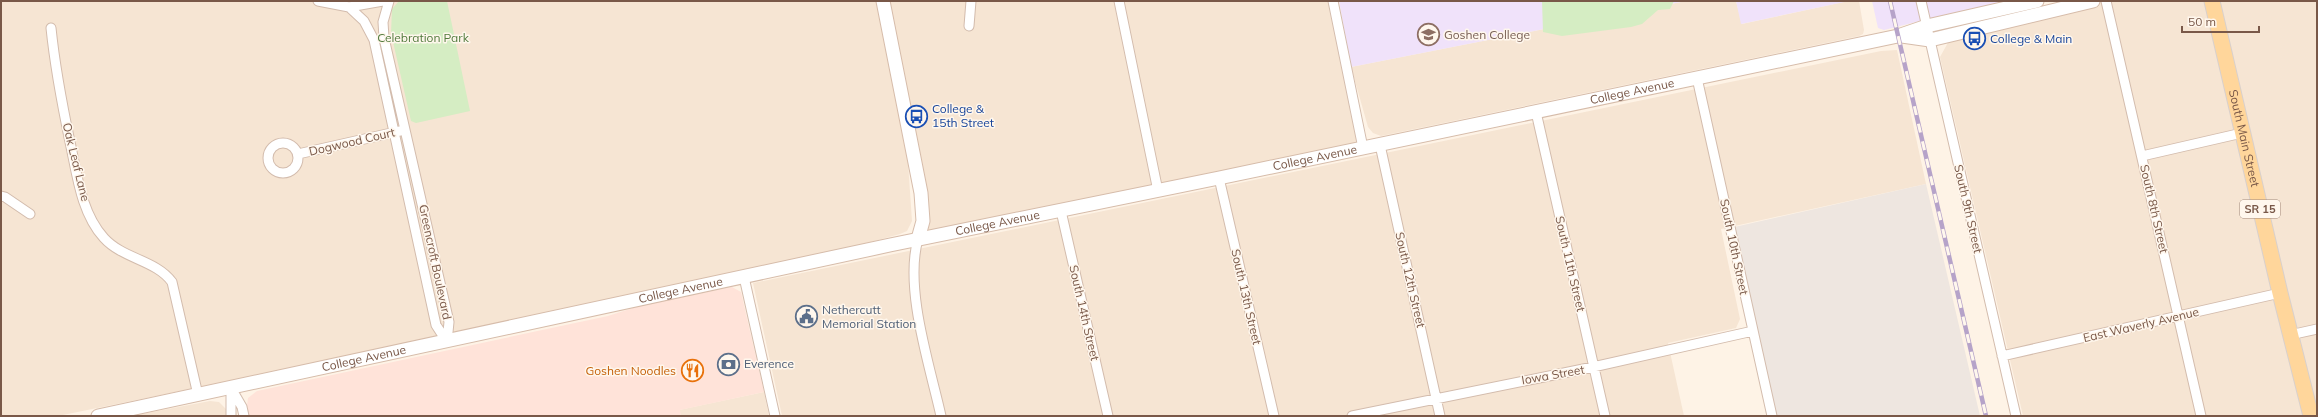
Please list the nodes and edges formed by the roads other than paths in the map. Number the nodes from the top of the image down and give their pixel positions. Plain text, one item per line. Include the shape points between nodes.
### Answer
1 (318, 1) edge
2 (383, 1) edge
3 (389, 1) edge
4 (883, 1) edge
5 (971, 1) edge
6 (1119, 1) edge
7 (1333, 1) edge
8 (1921, 1) edge
9 (2037, 1) edge
10 (2093, 1) edge
11 (2106, 1) edge
12 (2212, 1) edge
13 (349, 7) junction
14 (969, 26) dead end
15 (1927, 26) junction
16 (51, 28) dead end
17 (1898, 36) junction
18 (1930, 40) junction
19 (1697, 78) junction
20 (1536, 112) junction
21 (405, 130) junction
22 (394, 132) junction
23 (2242, 133) junction
24 (1380, 145) junction
25 (1363, 148) junction
26 (298, 154) dead end
27 (2142, 156) junction
28 (1219, 178) junction
29 (1158, 191) junction
30 (1, 196) edge
31 (1061, 210) junction
32 (30, 214) dead end
33 (918, 240) junction
34 (744, 277) junction
35 (2280, 293) junction
36 (2178, 317) junction
37 (2317, 329) edge
38 (1753, 331) junction
39 (2290, 335) junction
40 (447, 342) junction
41 (2002, 356) junction
42 (1593, 367) junction
43 (231, 388) junction
44 (198, 395) junction
45 (1436, 398) junction
46 (98, 416) edge
47 (231, 416) edge
48 (244, 416) edge
49 (775, 416) edge
50 (941, 416) edge
51 (1108, 416) edge
52 (1274, 416) edge
53 (1352, 416) edge
54 (1440, 416) edge
55 (1605, 416) edge
56 (1772, 416) edge
57 (2016, 416) edge
58 (2201, 416) edge
59 (2310, 416) edge

1 - 13 street
2 - 13 street
3 - 21 street, Greencroft Boulevard via 384,17 384,32
4 - 33 main road via 919,179 923,221
5 - 14 street
6 - 29 street
7 - 25 street
8 - 15 street, South 9th Street
9 - 15 main road, College Avenue
10 - 18 main road, College Avenue
11 - 27 street, South 8th Street
12 - 23 main road, South Main Street / SR 15
13 - 22 street, Greencroft Boulevard via 364,21 372,34
15 - 17 main road, College Avenue
15 - 18 street, South 9th Street
16 - 44 street, Oak Leaf Lane via 57,77 80,189 91,218 111,244 160,270 172,282
17 - 18 main road, College Avenue
17 - 19 main road, College Avenue
18 - 41 street, South 9th Street
19 - 20 main road, College Avenue
19 - 38 street, South 10th Street
20 - 24 main road, College Avenue
20 - 42 street, South 11th Street
21 - 22 street, Dogwood Court
21 - 40 street, Greencroft Boulevard via 449,322
22 - 26 street, Dogwood Court
22 - 40 street, Greencroft Boulevard via 436,325
23 - 27 street
23 - 35 main road, South Main Street / SR 15
24 - 25 main road, College Avenue
24 - 45 street, South 12th Street
25 - 28 main road, College Avenue
27 - 36 street, South 8th Street
28 - 29 main road, College Avenue
28 - 52 street, South 13th Street
29 - 31 main road, College Avenue
30 - 32 street
31 - 33 main road, College Avenue
31 - 51 street, South 14th Street
33 - 34 main road, College Avenue
33 - 50 street via 915,253 916,300
34 - 40 main road, College Avenue
34 - 49 street
35 - 36 street, East Waverly Avenue
35 - 39 main road, South Main Street / SR 15
36 - 41 street, East Waverly Avenue
36 - 58 street, South 8th Street
37 - 39 street
38 - 42 street, Iowa Street
38 - 56 street, South 10th Street
39 - 59 main road, South Main Street / SR 15
40 - 43 main road, College Avenue
41 - 57 street, South 9th Street
42 - 45 street, Iowa Street
42 - 55 street, South 11th Street
43 - 44 main road, College Avenue
43 - 47 street
43 - 48 street
44 - 46 main road, College Avenue
45 - 53 street, Iowa Street
45 - 54 street, South 12th Street

